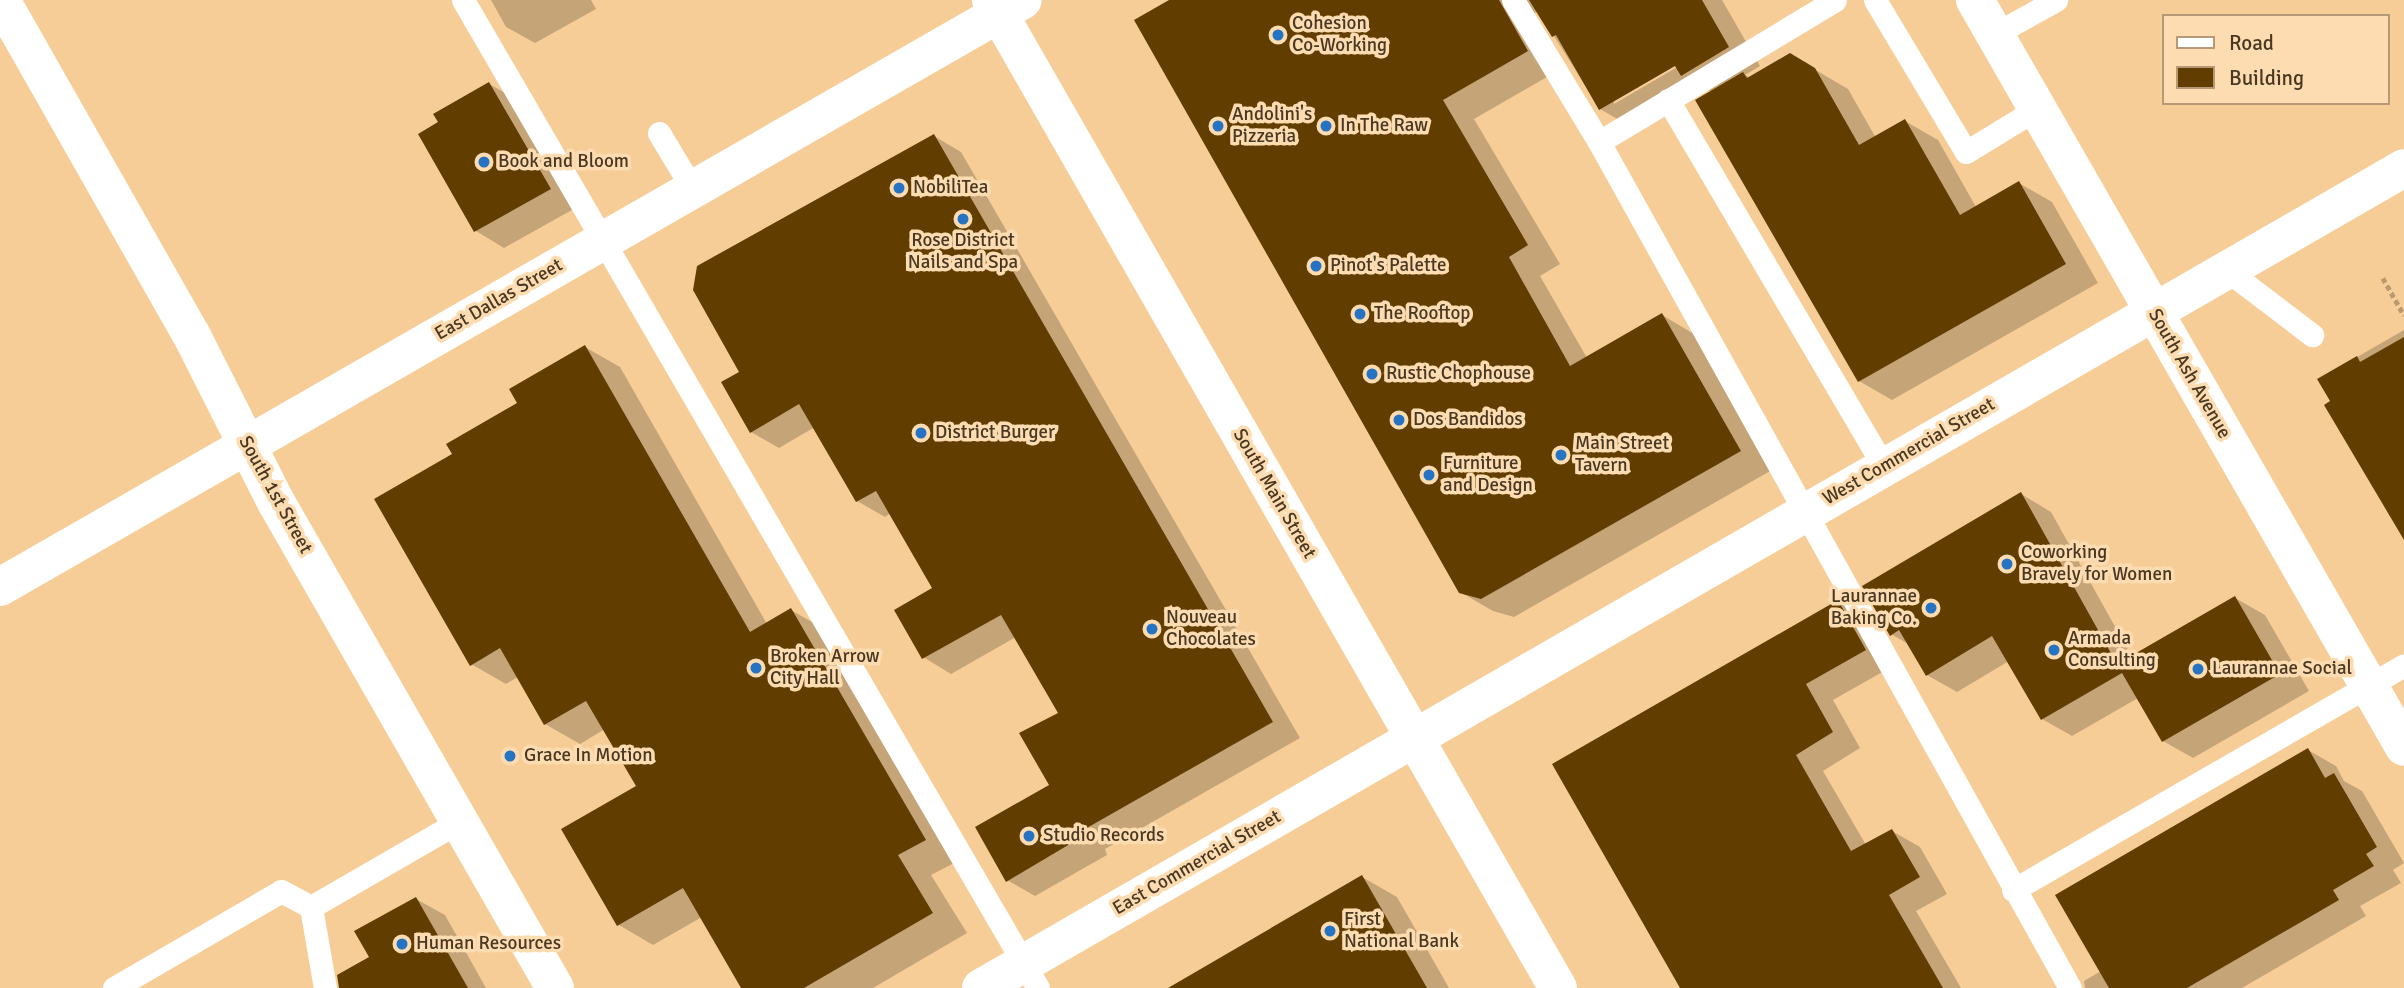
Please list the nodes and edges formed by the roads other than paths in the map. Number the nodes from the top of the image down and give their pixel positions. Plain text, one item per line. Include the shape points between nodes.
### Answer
1 (1, 0) edge
2 (463, 0) edge
3 (1513, 0) edge
4 (1835, 0) edge
5 (1875, 0) edge
6 (1975, 0) edge
7 (2056, 0) edge
8 (1004, 5) edge
9 (1808, 7) edge
10 (1995, 34) junction
11 (1668, 100) junction
12 (2038, 108) junction
13 (659, 133) dead end
14 (1599, 142) junction
15 (2404, 168) edge
16 (692, 188) junction
17 (602, 241) junction
18 (2228, 271) junction
19 (2153, 312) junction
20 (2312, 335) dead end
21 (246, 445) junction
22 (1884, 466) junction
23 (1804, 514) junction
24 (0, 587) edge
25 (2404, 665) edge
26 (2368, 685) junction
27 (1415, 739) junction
28 (2404, 747) edge
29 (460, 821) junction
30 (2013, 890) junction
31 (311, 907) junction
32 (1032, 975) edge
33 (114, 988) edge
34 (326, 988) edge
35 (555, 988) edge
36 (981, 988) edge
37 (1558, 988) edge
38 (2070, 988) edge

1 - 21 street, South 1st Street via 184,323
2 - 17 lane
3 - 14 lane
4 - 9 lane
5 - 12 lane via 1966,152
6 - 10 street, South Ash Avenue
7 - 10 lane
8 - 16 street, East Dallas Street
8 - 27 street, South Main Street
9 - 11 lane
10 - 12 street, South Ash Avenue
11 - 14 lane
11 - 22 lane
12 - 19 street, South Ash Avenue
13 - 16 lane
14 - 23 lane
15 - 18 street, West Commercial Street
16 - 17 street, East Dallas Street
17 - 21 street, East Dallas Street
17 - 32 lane
18 - 19 street, West Commercial Street
18 - 20 lane
19 - 22 street, West Commercial Street
19 - 26 street, South Ash Avenue
21 - 24 street, East Dallas Street
21 - 29 street, South 1st Street
22 - 23 street, West Commercial Street
23 - 27 street, West Commercial Street
23 - 30 lane
25 - 26 lane
26 - 28 street, South Ash Avenue
26 - 30 lane
27 - 32 street, East Commercial Street
27 - 37 street, South Main Street
29 - 31 lane
29 - 35 street, South 1st Street
30 - 38 lane
31 - 33 lane via 281,891
31 - 34 lane
32 - 36 street, East Commercial Street

